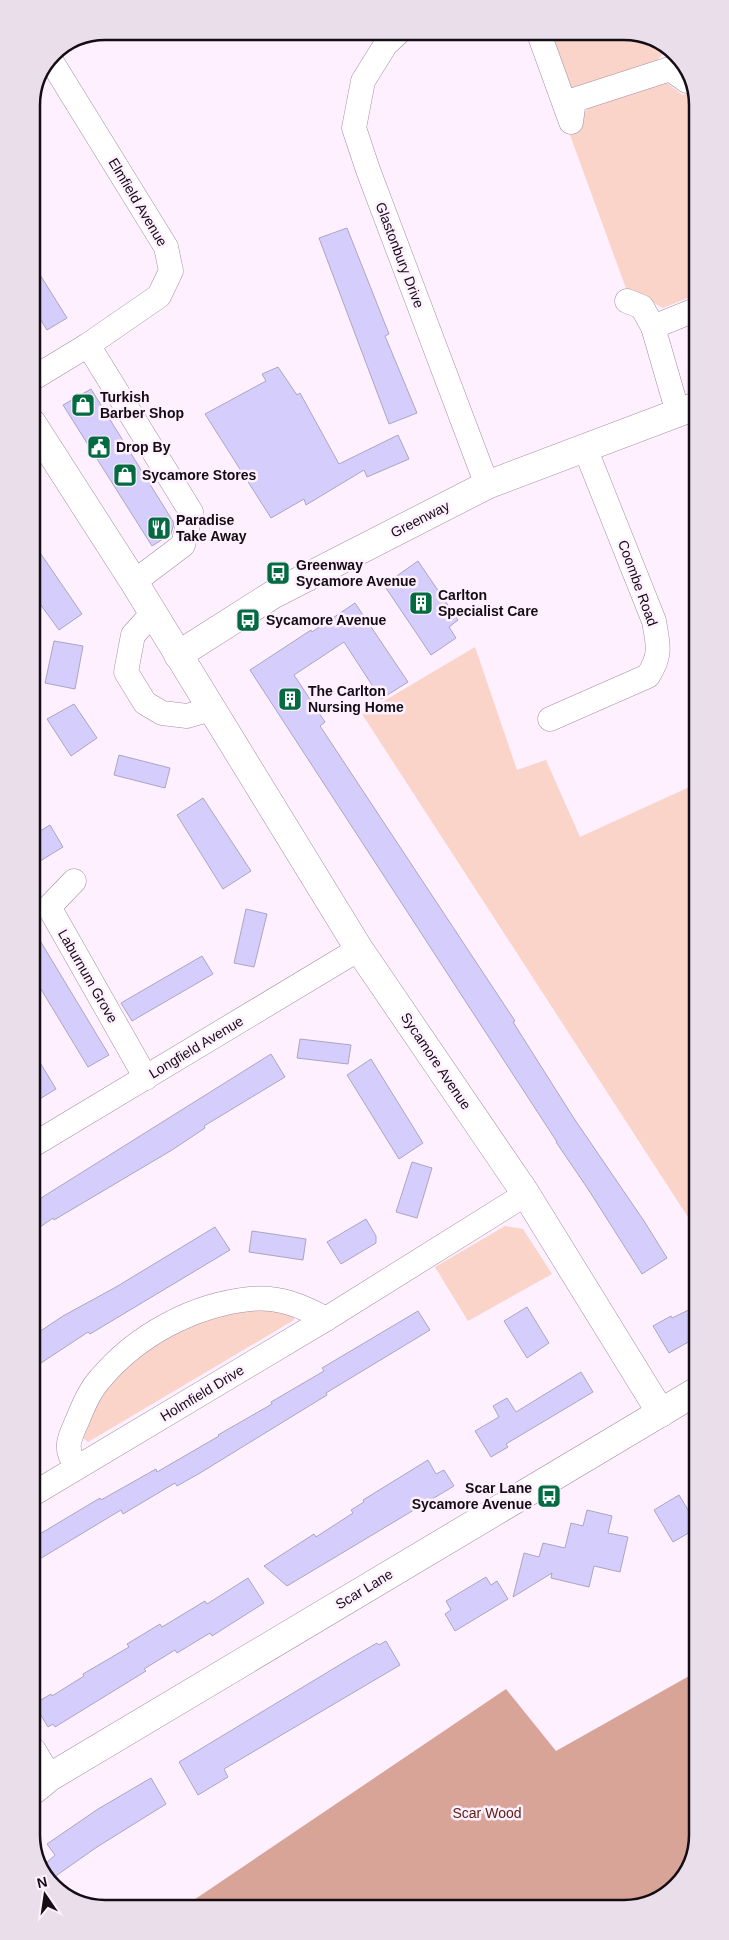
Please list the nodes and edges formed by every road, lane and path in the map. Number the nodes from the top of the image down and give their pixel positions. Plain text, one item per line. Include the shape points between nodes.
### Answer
1 (390, 40) edge
2 (541, 40) edge
3 (53, 65) edge
4 (683, 78) edge
5 (627, 301) dead end
6 (689, 313) edge
7 (653, 327) junction
8 (88, 345) junction
9 (40, 374) edge
10 (687, 410) edge
11 (40, 435) edge
12 (585, 448) junction
13 (487, 485) junction
14 (134, 582) junction
15 (152, 614) junction
16 (178, 655) junction
17 (211, 709) junction
18 (550, 719) dead end
19 (74, 881) dead end
20 (360, 949) junction
21 (146, 1078) junction
22 (40, 1141) edge
23 (526, 1194) junction
24 (326, 1319) junction
25 (689, 1396) edge
26 (660, 1413) junction
27 (78, 1467) junction
28 (40, 1490) edge
29 (42, 1784) edge

1 - 13 street, Glastonbury Drive via 363,81 354,128
2 - 4 street via 571,122 574,100 670,69
3 - 8 street, Elmfield Avenue via 166,247 171,271 160,296
5 - 7 street, Greenway via 642,307
6 - 7 street
7 - 10 street, Greenway
8 - 9 street, Elmfield Avenue
8 - 14 street via 191,512 183,545
10 - 12 street, Greenway
11 - 14 street, Sycamore Avenue
12 - 13 street, Greenway
12 - 18 street, Coombe Road via 654,621 658,651 656,663 648,676
13 - 16 street, Greenway via 274,594
14 - 15 street, Sycamore Avenue
15 - 16 street, Sycamore Avenue
15 - 17 street via 132,634 126,672 145,703 162,713 187,716
16 - 17 street, Sycamore Avenue
17 - 20 street, Sycamore Avenue
19 - 21 street, Laburnum Grove via 49,907
20 - 21 street, Longfield Avenue
20 - 23 street, Sycamore Avenue
21 - 22 street, Longfield Avenue
23 - 24 street, Holmfield Drive
23 - 26 street, Sycamore Avenue
24 - 27 street, Holmfield Drive
24 - 27 street via 281,1299 252,1299 220,1304 164,1327 118,1359 98,1381 68,1441 69,1456
25 - 26 street, Scar Lane
26 - 29 street, Scar Lane
27 - 28 street, Holmfield Drive

